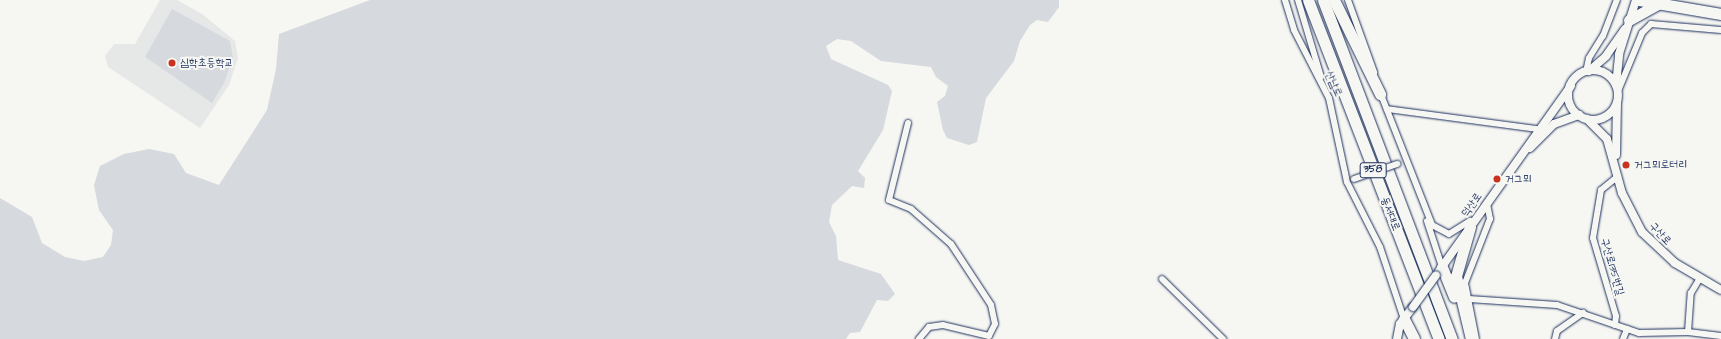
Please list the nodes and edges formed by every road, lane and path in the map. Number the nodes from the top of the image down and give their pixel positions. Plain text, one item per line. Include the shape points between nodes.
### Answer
1 (1285, 0) edge
2 (1298, 0) edge
3 (1308, 0) edge
4 (1323, 0) edge
5 (1334, 0) edge
6 (1348, 0) edge
7 (1617, 0) edge
8 (1637, 0) edge
9 (1658, 4) junction
10 (1721, 14) edge
11 (1628, 24) junction
12 (1721, 30) edge
13 (1587, 72) junction
14 (1571, 86) junction
15 (1617, 88) junction
16 (1380, 94) junction
17 (1329, 98) junction
18 (1617, 101) junction
19 (1387, 109) junction
20 (1583, 117) junction
21 (908, 123) dead end
22 (1537, 129) junction
23 (1521, 156) junction
24 (1406, 162) junction
25 (1616, 166) junction
26 (1618, 176) junction
27 (1347, 182) junction
28 (1486, 204) junction
29 (1423, 210) junction
30 (1480, 213) junction
31 (1470, 227) junction
32 (1439, 271) junction
33 (1700, 278) junction
34 (1162, 279) dead end
35 (1721, 290) edge
36 (1469, 299) junction
37 (1583, 313) junction
38 (1404, 319) junction
39 (1615, 325) junction
40 (1467, 327) junction
41 (1627, 329) junction
42 (1688, 332) junction
43 (1721, 336) edge
44 (919, 339) edge
45 (1223, 339) edge
46 (1397, 339) edge
47 (1414, 339) edge
48 (1439, 339) edge
49 (1452, 339) edge
50 (1471, 339) edge
51 (1476, 339) edge
52 (1555, 339) edge
53 (1623, 339) edge

1 - 17 street, 산남로 via 1294,30
2 - 17 street
3 - 48 highway, 동서대로 / 358
4 - 49 highway, 동서대로 / 358
5 - 16 highway
6 - 16 street
7 - 13 street via 1603,36 1589,58
8 - 9 highway
8 - 11 street
9 - 10 highway
9 - 11 highway
11 - 13 street via 1606,56
11 - 15 street via 1617,61
12 - 15 street via 1651,24 1642,33
13 - 14 street
13 - 15 street via 1605,73
14 - 20 street via 1570,102
14 - 22 street
15 - 18 street
16 - 19 street
17 - 27 street, 산남로
18 - 20 street via 1607,116
18 - 25 street
19 - 22 street
19 - 24 street
20 - 23 street via 1554,124
20 - 25 street via 1607,139
21 - 44 street via 889,200 911,209 951,244 991,305 995,324 989,336 944,325 929,327
22 - 23 street
23 - 28 street, 덕산로
24 - 27 street, bridge
24 - 29 street
25 - 26 street, 구산로
26 - 33 street, 구산로 via 1622,193 1642,232 1675,264
26 - 39 street, 구산로135번길 via 1601,190 1593,238 1616,316
27 - 38 street, 산남로 via 1380,247
28 - 30 street, 덕산로
28 - 36 street via 1490,218 1466,283
29 - 30 street via 1436,231 1449,234 1457,233
29 - 32 street
30 - 31 street, 덕산로
31 - 32 street, 덕산로
31 - 40 highway via 1456,276
32 - 38 street, 덕산로, bridge
32 - 40 highway
33 - 35 street, 구산로
33 - 42 street via 1691,293
34 - 45 street
36 - 37 street via 1536,301
36 - 51 street
37 - 39 street
37 - 52 street via 1557,331
38 - 46 street
38 - 47 highway
39 - 41 street
40 - 50 highway
41 - 42 street via 1639,333
41 - 53 street
42 - 43 street

